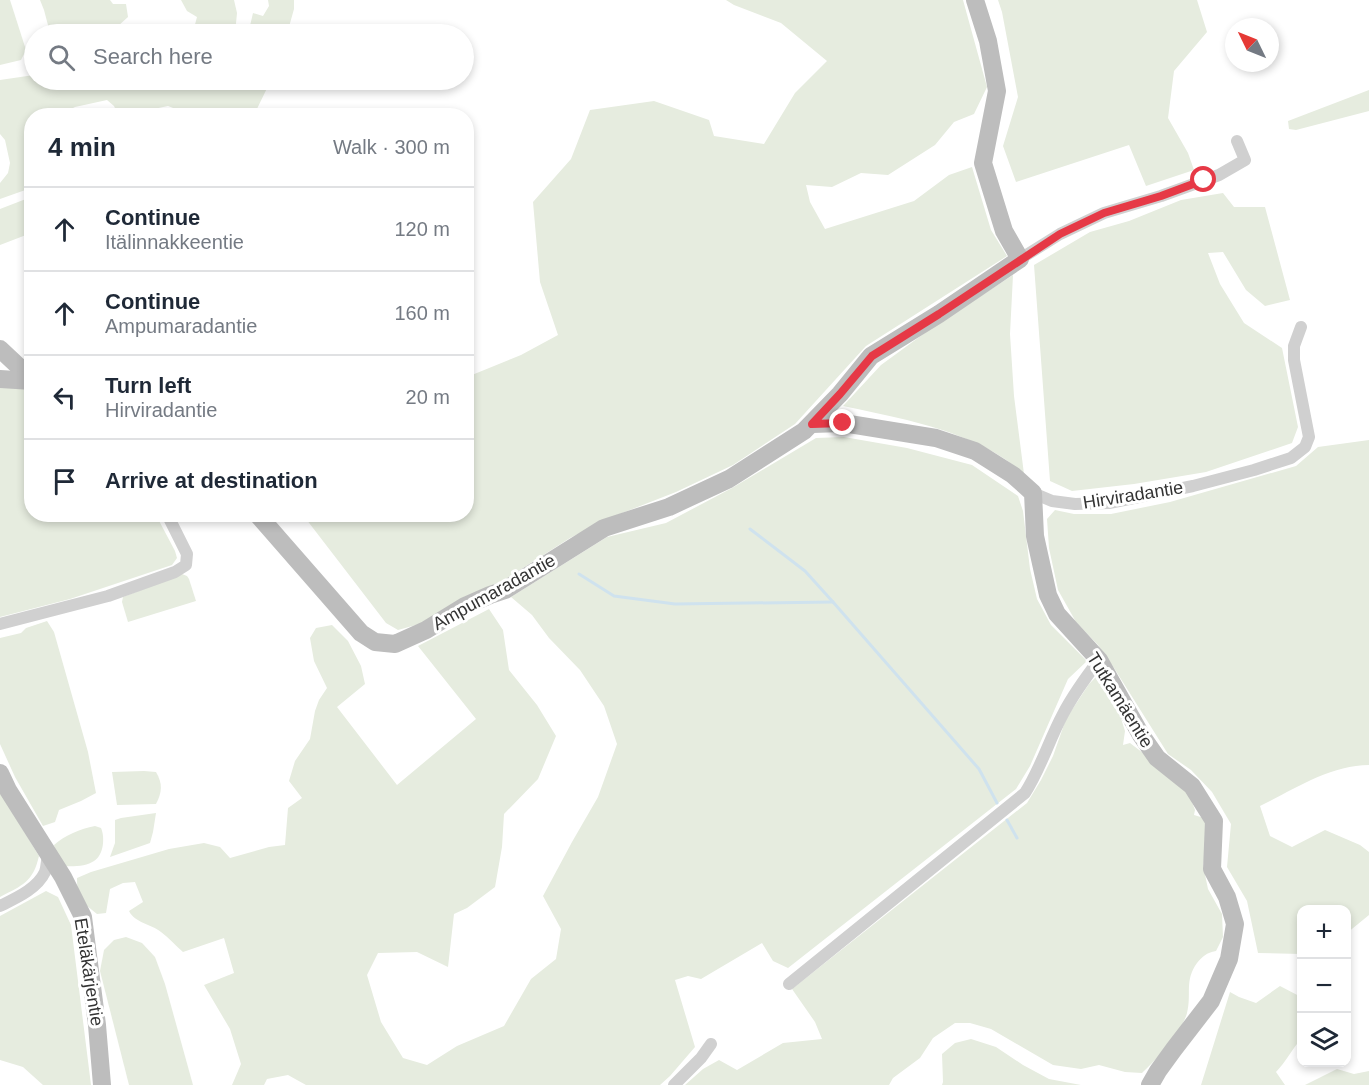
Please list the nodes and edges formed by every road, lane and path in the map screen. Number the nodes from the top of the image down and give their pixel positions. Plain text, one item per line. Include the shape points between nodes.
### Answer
1 (975, 0) edge
2 (1237, 141) dead end
3 (1020, 259) junction
4 (1301, 327) dead end
5 (0, 349) edge
6 (24, 372) edge
7 (0, 379) edge
8 (24, 380) edge
9 (812, 424) junction
10 (1033, 493) junction
11 (170, 522) edge
12 (264, 522) edge
13 (0, 624) edge
14 (1099, 660) junction
15 (0, 773) edge
16 (48, 853) junction
17 (0, 906) edge
18 (789, 984) dead end
19 (711, 1044) dead end
20 (102, 1085) edge
21 (674, 1085) edge
22 (1150, 1085) edge

1 - 3 street via 988,41 997,91 983,163 1004,231
2 - 3 street via 1245,160 1219,175 1104,213
3 - 9 street, Ampumaradantie via 872,356
4 - 10 street, Hirviradantie via 1293,346 1294,360 1309,437 1305,447 1291,458 1201,484 1109,503 1052,501
5 - 6 street
7 - 8 street
9 - 10 street, Hirviradantie via 843,423 936,438 975,451
9 - 12 street, Ampumaradantie via 729,479 669,507 604,528 505,590 465,606 395,644 375,642 361,633
10 - 14 street, Tutkamäentie via 1035,536 1048,595 1056,614
11 - 13 street via 187,554 186,565 181,569 108,596
14 - 18 street via 1063,714 1025,793
14 - 22 street, Tutkamäentie via 1157,758 1192,786 1214,821 1212,868 1235,924 1229,959 1211,1001
15 - 16 street, Eteläkärjentie
16 - 17 street via 46,870 38,882
16 - 20 street, Eteläkärjentie via 83,917
19 - 21 street

